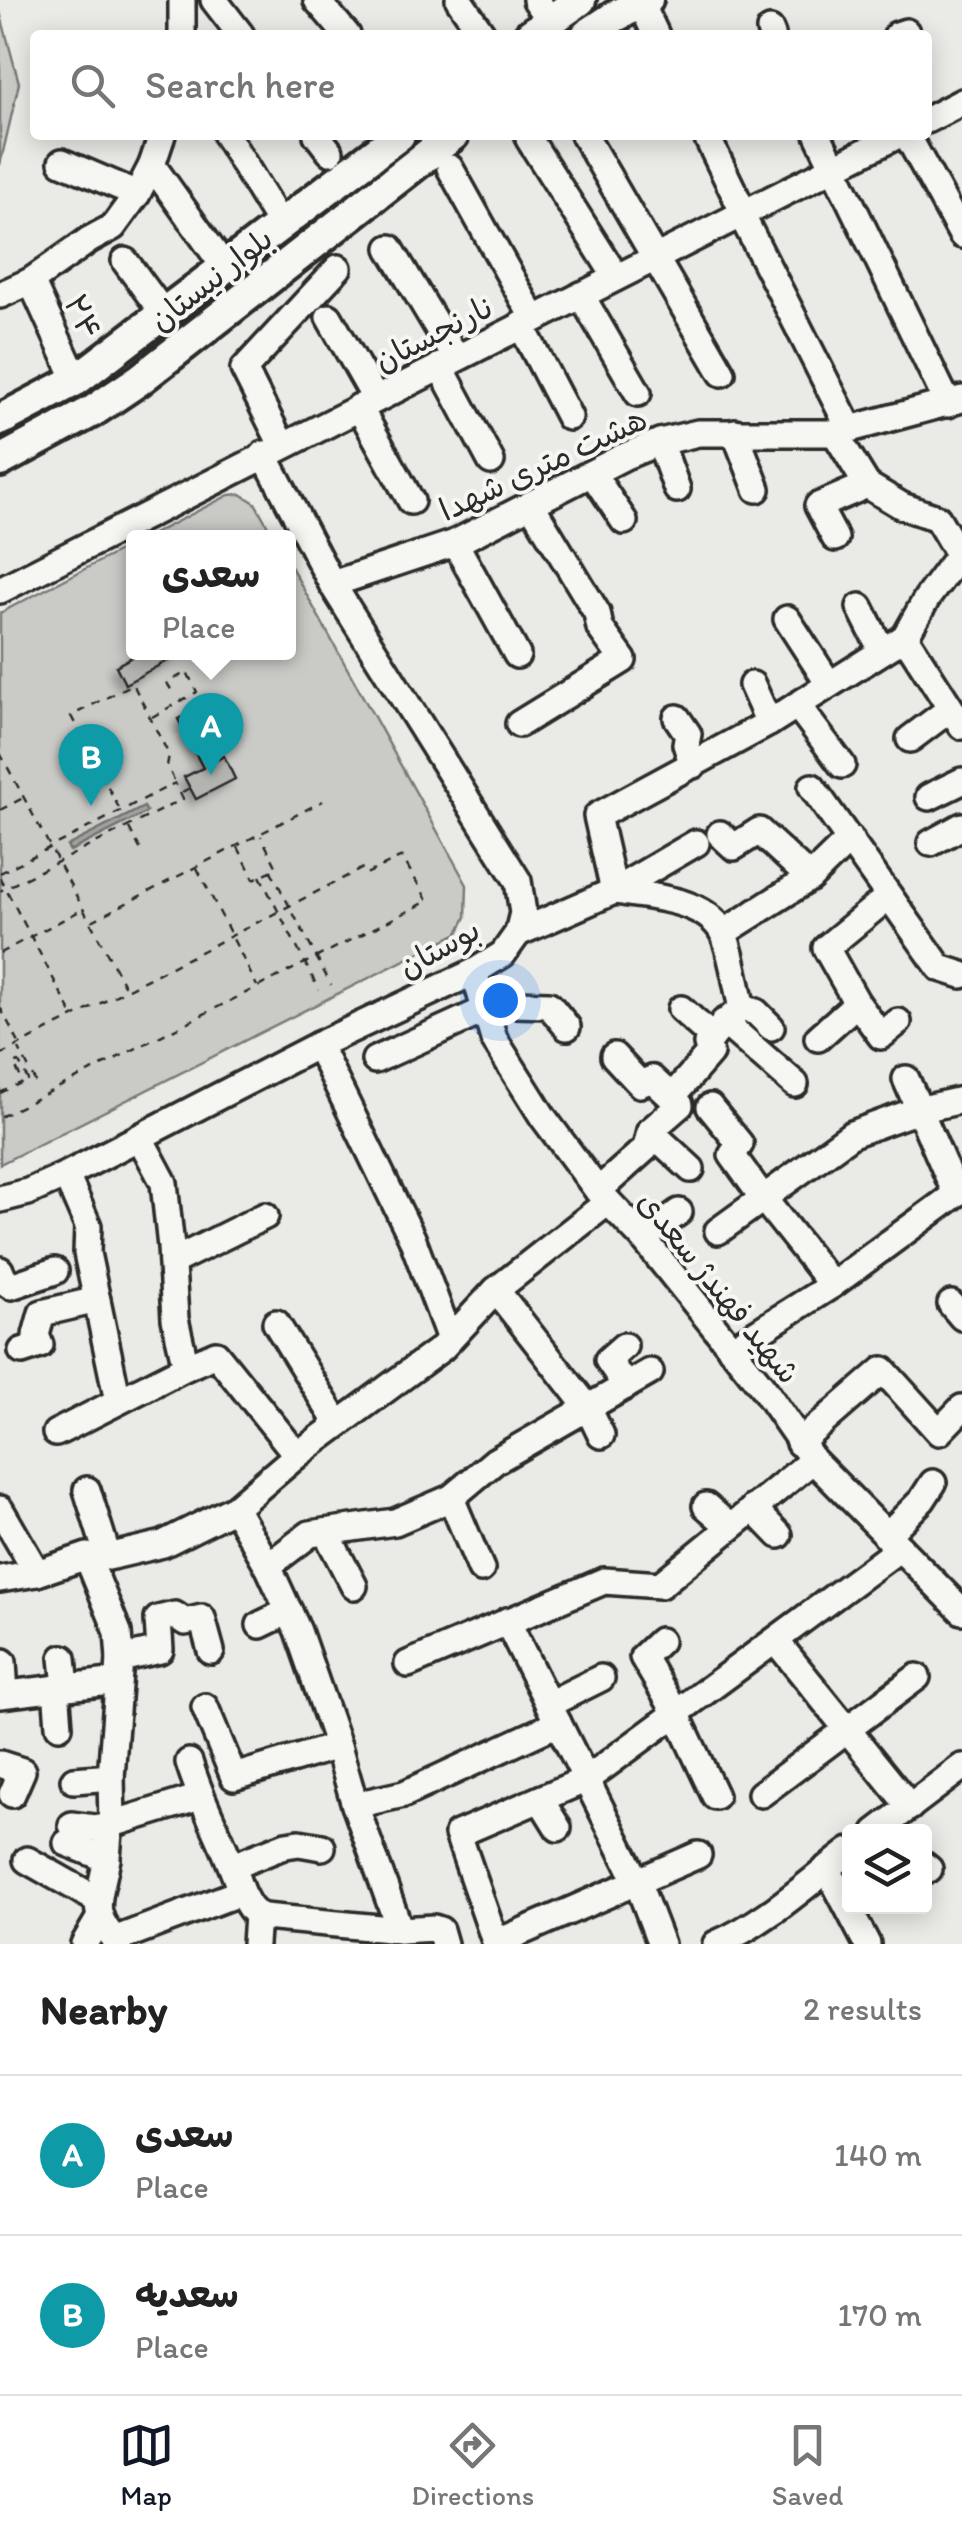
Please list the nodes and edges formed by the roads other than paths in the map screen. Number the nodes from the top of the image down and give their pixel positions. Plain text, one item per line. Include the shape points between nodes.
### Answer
1 (182, 0) edge
2 (214, 0) edge
3 (317, 0) edge
4 (460, 0) edge
5 (580, 0) edge
6 (644, 2) edge
7 (539, 12) edge
8 (182, 30) edge
9 (237, 30) edge
10 (343, 30) edge
11 (480, 30) edge
12 (596, 30) edge
13 (654, 30) edge
14 (962, 102) edge
15 (932, 117) edge
16 (160, 140) edge
17 (229, 140) edge
18 (392, 140) edge
19 (447, 140) edge
20 (530, 140) edge
21 (587, 140) edge
22 (708, 140) edge
23 (820, 140) edge
24 (888, 140) edge
25 (910, 140) edge
26 (62, 162) dead end
27 (152, 165) junction
28 (450, 168) dead end
29 (832, 168) junction
30 (136, 194) junction
31 (739, 207) junction
32 (282, 225) junction
33 (962, 234) edge
34 (390, 248) dead end
35 (656, 256) junction
36 (218, 258) dead end
37 (125, 262) dead end
38 (338, 268) dead end
39 (616, 277) junction
40 (31, 281) junction
41 (581, 294) junction
42 (0, 295) edge
43 (164, 314) junction
44 (329, 317) dead end
45 (527, 322) junction
46 (448, 362) junction
47 (722, 373) dead end
48 (76, 380) junction
49 (638, 393) dead end
50 (955, 401) edge
51 (367, 403) junction
52 (568, 417) dead end
53 (0, 420) edge
54 (842, 431) junction
55 (735, 432) junction
56 (660, 442) junction
57 (273, 450) junction
58 (491, 460) dead end
59 (0, 461) edge
60 (592, 472) junction
61 (867, 485) junction
62 (678, 489) dead end
63 (757, 489) dead end
64 (411, 501) dead end
65 (530, 504) junction
66 (624, 521) dead end
67 (835, 538) dead end
68 (455, 543) junction
69 (961, 558) edge
70 (332, 584) junction
71 (0, 590) edge
72 (860, 607) dead end
73 (787, 619) dead end
74 (904, 637) junction
75 (882, 652) junction
76 (517, 655) dead end
77 (830, 684) junction
78 (752, 685) dead end
79 (797, 704) junction
80 (956, 717) edge
81 (677, 718) dead end
82 (769, 723) junction
83 (519, 724) dead end
84 (910, 739) dead end
85 (693, 765) junction
86 (842, 765) dead end
87 (962, 781) edge
88 (812, 787) dead end
89 (929, 797) dead end
90 (962, 826) edge
91 (720, 834) dead end
92 (850, 839) junction
93 (696, 843) dead end
94 (931, 843) dead end
95 (810, 878) junction
96 (614, 891) junction
97 (889, 896) junction
98 (518, 933) junction
99 (723, 933) junction
100 (474, 972) junction
101 (962, 975) edge
102 (857, 1003) junction
103 (484, 1006) junction
104 (681, 1009) dead end
105 (726, 1022) junction
106 (898, 1022) dead end
107 (771, 1027) dead end
108 (566, 1028) dead end
109 (818, 1038) dead end
110 (318, 1045) junction
111 (614, 1056) dead end
112 (376, 1060) dead end
113 (906, 1079) dead end
114 (795, 1084) dead end
115 (962, 1100) edge
116 (676, 1101) junction
117 (710, 1107) dead end
118 (918, 1110) junction
119 (650, 1131) junction
120 (140, 1138) junction
121 (691, 1169) dead end
122 (66, 1174) junction
123 (603, 1197) junction
124 (763, 1198) junction
125 (0, 1200) edge
126 (679, 1212) dead end
127 (265, 1216) dead end
128 (718, 1231) dead end
129 (643, 1238) junction
130 (172, 1262) junction
131 (0, 1270) edge
132 (55, 1271) dead end
133 (832, 1285) junction
134 (496, 1290) junction
135 (97, 1300) junction
136 (276, 1323) dead end
137 (450, 1339) junction
138 (624, 1346) dead end
139 (731, 1349) junction
140 (22, 1351) dead end
141 (186, 1367) junction
142 (650, 1372) dead end
143 (626, 1386) junction
144 (118, 1401) junction
145 (588, 1408) junction
146 (954, 1423) edge
147 (338, 1424) junction
148 (56, 1433) dead end
149 (601, 1435) dead end
150 (806, 1452) junction
151 (296, 1455) junction
152 (933, 1483) dead end
153 (87, 1490) dead end
154 (450, 1498) junction
155 (706, 1506) dead end
156 (235, 1508) junction
157 (753, 1508) junction
158 (0, 1509) edge
159 (730, 1527) junction
160 (326, 1532) junction
161 (779, 1534) dead end
162 (893, 1542) junction
163 (268, 1566) junction
164 (481, 1570) dead end
165 (37, 1572) junction
166 (0, 1579) edge
167 (354, 1586) dead end
168 (846, 1589) junction
169 (864, 1609) dead end
170 (288, 1611) junction
171 (962, 1611) edge
172 (507, 1621) junction
173 (260, 1624) dead end
174 (660, 1641) dead end
175 (776, 1641) junction
176 (211, 1651) dead end
177 (63, 1658) dead end
178 (3, 1662) dead end
179 (408, 1664) dead end
180 (119, 1670) junction
181 (917, 1677) dead end
182 (601, 1678) dead end
183 (61, 1687) junction
184 (3, 1695) edge
185 (205, 1707) dead end
186 (676, 1712) junction
187 (553, 1714) junction
188 (59, 1726) dead end
189 (847, 1729) junction
190 (338, 1746) junction
191 (189, 1762) dead end
192 (0, 1764) edge
193 (110, 1778) junction
194 (958, 1778) edge
195 (587, 1779) junction
196 (74, 1780) dead end
197 (12, 1794) dead end
198 (761, 1794) dead end
199 (715, 1796) dead end
200 (200, 1797) junction
201 (540, 1799) junction
202 (355, 1805) junction
203 (893, 1823) edge
204 (110, 1827) junction
205 (558, 1828) dead end
206 (322, 1847) dead end
207 (698, 1855) dead end
208 (842, 1857) edge
209 (107, 1858) junction
210 (27, 1860) dead end
211 (233, 1866) junction
212 (827, 1868) junction
213 (637, 1881) junction
214 (242, 1892) junction
215 (98, 1908) junction
216 (256, 1915) junction
217 (554, 1918) junction
218 (387, 1934) edge
219 (353, 1935) edge
220 (116, 1942) edge
221 (84, 1944) edge
222 (255, 1944) edge
223 (444, 1944) edge
224 (496, 1944) edge
225 (561, 1944) edge
226 (661, 1944) edge
227 (716, 1944) edge
228 (867, 1944) edge

1 - 8 street
2 - 9 street
3 - 10 street
4 - 11 street
5 - 7 main road
6 - 12 main road
6 - 13 street
14 - 15 street
16 - 27 street
17 - 32 street
18 - 32 main road, بلوار نیستان
19 - 59 main road, بلوار نیستان via 138,380
20 - 39 street
21 - 35 street
22 - 31 street
23 - 29 street
24 - 29 street, نارنجستان
25 - 33 street
26 - 30 street
27 - 30 street
27 - 36 street
28 - 45 street
29 - 31 street, نارنجستان
29 - 50 street
30 - 40 street via 113,227
31 - 35 street, نارنجستان
31 - 54 street
32 - 43 main road, بلوار نیستان
34 - 46 street
35 - 39 street, نارنجستان
35 - 47 street
37 - 43 street
38 - 57 street, بوستان via 244,369
39 - 41 street, نارنجستان
40 - 42 street
40 - 48 street, ۲۴
41 - 45 street, نارنجستان
41 - 49 street
43 - 48 main road, بلوار نیستان
44 - 51 street
45 - 46 street, نارنجستان
45 - 52 street
46 - 51 street, نارنجستان
46 - 58 street
48 - 53 main road, بلوار نیستان
50 - 54 street, هشت متری شهدا
51 - 57 street, نارنجستان
51 - 64 street
54 - 55 street, هشت متری شهدا
54 - 61 street
55 - 56 street, هشت متری شهدا
55 - 63 street
56 - 60 street, هشت متری شهدا
56 - 62 street
57 - 70 street, بوستان
57 - 71 street, نارنجستان
60 - 65 street, هشت متری شهدا
60 - 66 street
61 - 67 street via 818,506
61 - 69 street via 936,518
65 - 68 street, هشت متری شهدا
65 - 83 street via 623,660
68 - 70 street, هشت متری شهدا
68 - 76 street
69 - 74 street
70 - 98 street, بوستان via 518,882
72 - 75 street
73 - 77 street
74 - 75 street
74 - 80 street
75 - 77 street
77 - 79 street
78 - 82 street
79 - 82 street
79 - 86 street
80 - 84 street
81 - 85 street via 688,734
82 - 85 street
85 - 96 street via 597,816
87 - 89 street
88 - 92 street
90 - 94 street
91 - 95 street via 734,847 759,831
92 - 95 street
92 - 97 street
93 - 96 street
95 - 99 street
96 - 98 street
96 - 99 street via 668,899 708,914
97 - 101 street via 940,968
97 - 102 street via 826,948
98 - 100 street, بوستان via 502,954
99 - 105 street
100 - 103 street, شهید فهندژ سعدی
100 - 110 street, بوستان
102 - 106 street via 881,1036
102 - 109 street
103 - 108 street via 549,1004
103 - 112 street
103 - 123 street, شهید فهندژ سعدی via 494,1039 543,1118
104 - 105 street
105 - 107 street via 756,1012
105 - 114 street
105 - 116 street
110 - 120 street, بوستان
110 - 137 street via 412,1238
111 - 116 street via 640,1084 652,1079
113 - 118 street
115 - 118 street
116 - 119 street
117 - 124 street via 740,1144 732,1154
118 - 124 street via 863,1119
118 - 133 street via 956,1194
119 - 121 street
119 - 123 street via 646,1148
120 - 122 street, بوستان
120 - 130 street via 164,1184
122 - 125 street, بوستان
122 - 135 street via 88,1226
123 - 129 street, شهید فهندژ سعدی
123 - 134 street
124 - 128 street
124 - 133 street
126 - 129 street
127 - 130 street
129 - 139 street, شهید فهندژ سعدی
130 - 141 street via 174,1319
131 - 132 street via 11,1286
133 - 139 street
134 - 137 street
134 - 145 street
135 - 140 street via 42,1313 40,1345
135 - 144 street
136 - 147 street
137 - 147 street
138 - 143 street via 608,1360
139 - 150 street, شهید فهندژ سعدی
141 - 144 street
141 - 151 street via 216,1354
142 - 143 street
143 - 145 street
144 - 148 street
145 - 149 street
145 - 154 street via 495,1461
146 - 150 street via 883,1370
147 - 151 street
150 - 157 street
150 - 162 street, شهید فهندژ سعدی
151 - 156 street
152 - 162 street
153 - 156 street via 108,1557 163,1544
154 - 160 street via 395,1522
154 - 164 street
155 - 159 street
156 - 163 street
157 - 159 street
157 - 161 street
158 - 165 street
159 - 172 street via 660,1585 604,1581
160 - 163 street via 310,1534
160 - 167 street
162 - 168 street
162 - 171 street, شهید فهندژ سعدی
163 - 170 street
165 - 166 street
165 - 180 street via 87,1556 118,1632
168 - 169 street
168 - 175 street
170 - 173 street
170 - 190 street
172 - 179 street
172 - 187 street
174 - 186 street via 643,1658
175 - 186 street
175 - 189 street
176 - 180 street via 202,1618 185,1622 175,1615 158,1619 166,1657
177 - 183 street
178 - 184 street
180 - 183 street
180 - 193 street
181 - 189 street
182 - 187 street
183 - 184 street
183 - 188 street
185 - 190 street via 234,1777
186 - 195 street
186 - 199 street
187 - 195 street
187 - 202 street via 438,1765 404,1794
189 - 198 street
189 - 203 street
190 - 202 street
191 - 200 street
192 - 197 street via 22,1771
193 - 196 street
193 - 204 street
194 - 203 street
195 - 201 street
195 - 213 street
200 - 204 street
200 - 211 street
201 - 205 street
201 - 224 street via 458,1834
202 - 218 street
204 - 209 street
204 - 209 street via 69,1834
206 - 211 street via 286,1845
207 - 213 street
208 - 212 street
209 - 215 street
210 - 215 street
211 - 214 street
212 - 227 street via 779,1908
212 - 228 street
213 - 217 street
213 - 226 street
214 - 216 street
214 - 220 street
215 - 220 street
215 - 221 street
216 - 219 street
216 - 222 street
217 - 224 street
217 - 225 street
218 - 219 street
218 - 223 street via 434,1928

